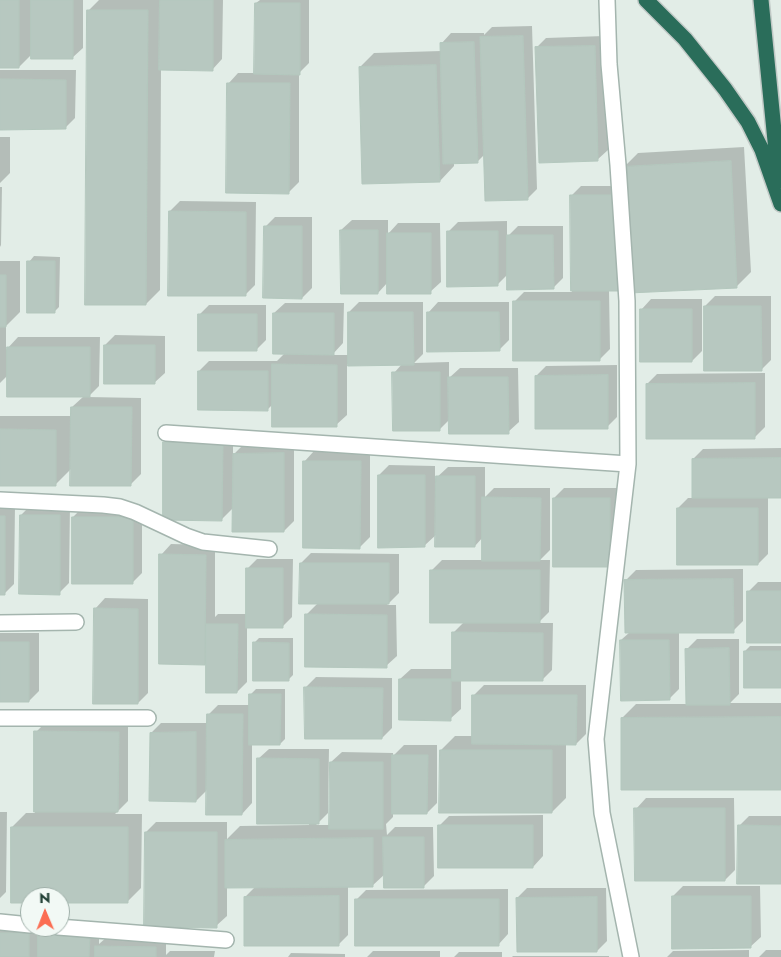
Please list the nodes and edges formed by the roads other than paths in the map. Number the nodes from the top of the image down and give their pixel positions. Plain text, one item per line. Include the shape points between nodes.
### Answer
1 (608, 0) edge
2 (646, 0) edge
3 (761, 0) edge
4 (781, 203) edge
5 (166, 433) dead end
6 (628, 464) junction
7 (0, 500) edge
8 (269, 550) dead end
9 (76, 622) dead end
10 (0, 623) edge
11 (0, 718) edge
12 (148, 718) dead end
13 (0, 922) edge
14 (20, 924) edge
15 (70, 928) edge
16 (226, 940) dead end
17 (631, 957) edge

1 - 6 street via 627,301
2 - 4 highway via 685,39 748,122
3 - 4 highway
5 - 6 street
6 - 17 street via 596,739 602,813
7 - 8 street via 120,507 203,542
9 - 10 street
11 - 12 street
13 - 14 street
15 - 16 street

